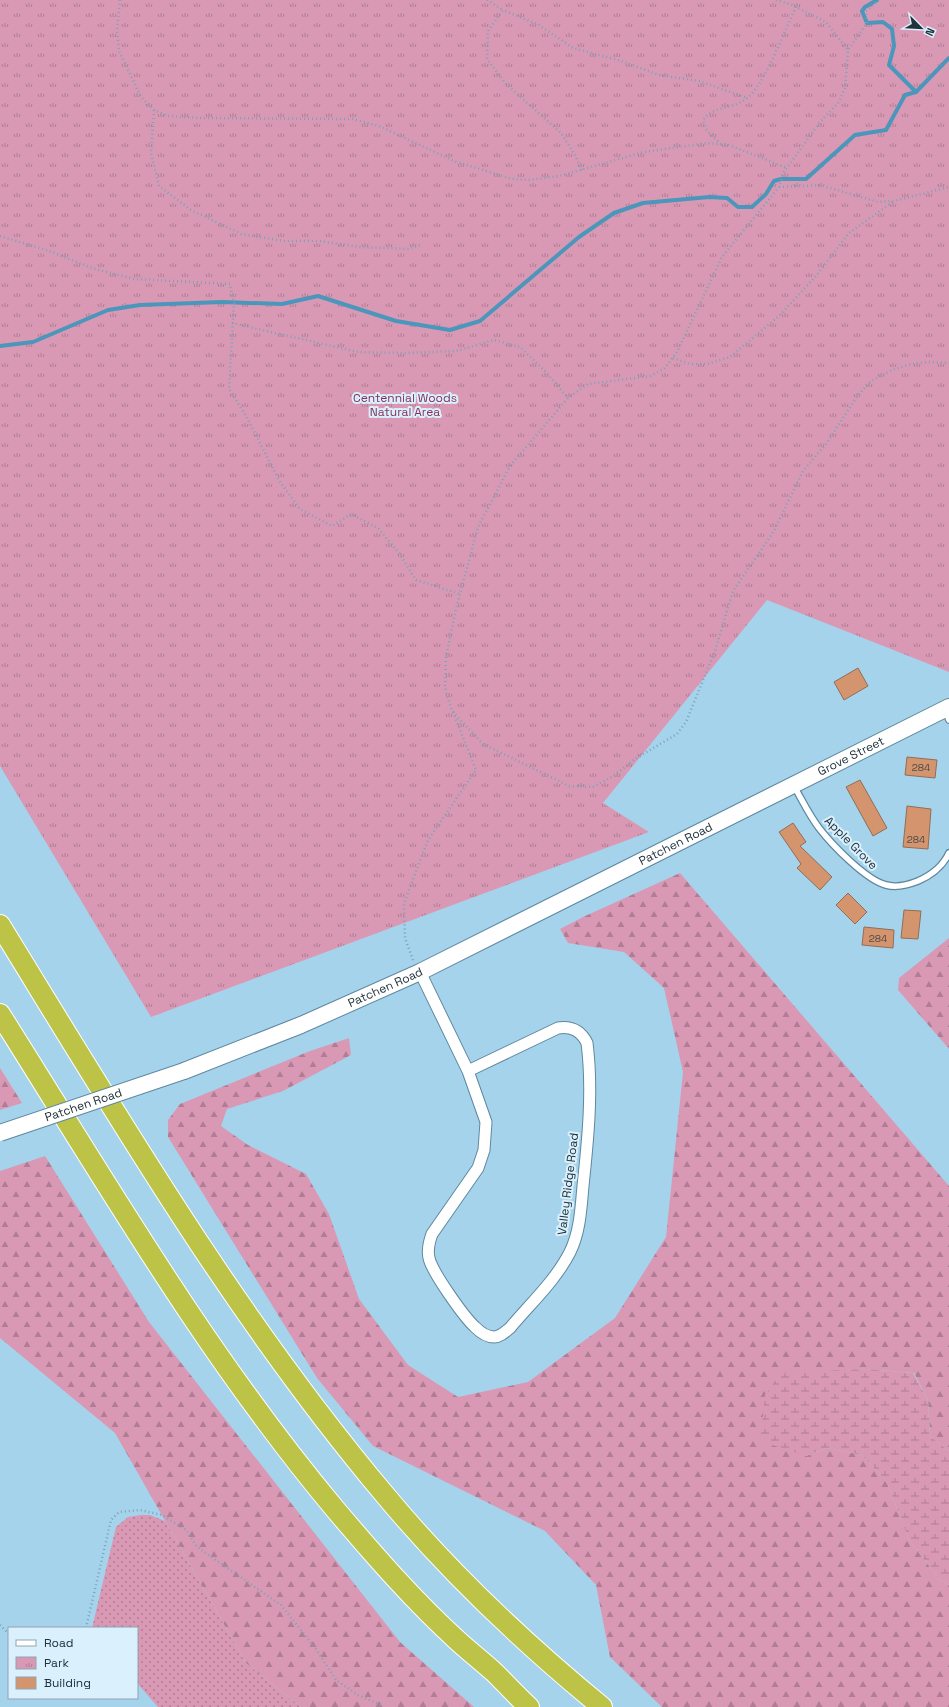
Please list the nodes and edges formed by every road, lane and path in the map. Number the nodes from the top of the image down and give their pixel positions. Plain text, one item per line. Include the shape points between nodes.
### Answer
1 (120, 0) edge
2 (487, 0) edge
3 (776, 0) edge
4 (878, 0) edge
5 (796, 7) junction
6 (503, 10) junction
7 (848, 50) junction
8 (747, 98) junction
9 (154, 110) junction
10 (722, 145) junction
11 (787, 168) junction
12 (582, 170) junction
13 (779, 187) junction
14 (949, 187) edge
15 (894, 201) junction
16 (0, 236) edge
17 (420, 245) dead end
18 (232, 323) junction
19 (673, 358) junction
20 (949, 363) edge
21 (568, 398) junction
22 (460, 594) junction
23 (452, 711) junction
24 (948, 712) edge
25 (793, 785) junction
26 (754, 805) joint
27 (949, 853) edge
28 (0, 925) edge
29 (420, 972) junction
30 (0, 1014) edge
31 (468, 1071) junction
32 (0, 1133) edge
33 (0, 1624) edge
34 (86, 1627) edge
35 (8, 1633) edge
36 (381, 1705) dead end
37 (529, 1707) edge
38 (602, 1707) edge

1 - 9 path via 117,30 119,50 141,97
2 - 6 path
3 - 5 path
4 - 7 path via 866,11 867,23
5 - 7 path via 826,22
5 - 8 path via 760,82
6 - 8 path via 539,25 573,48 659,75 699,81
6 - 12 path via 488,31 487,59 506,84 561,133 576,155
7 - 11 path via 845,88 839,102 820,122
8 - 10 path via 732,107 710,112 703,120 707,131
9 - 12 path via 168,116 198,118 352,119 379,126 454,161 512,179 537,179
9 - 17 path via 151,153 159,186 191,210 241,234 284,241 319,240 361,247 410,249
10 - 11 path
10 - 12 path via 707,143 644,152
11 - 13 path
13 - 15 path via 820,185 878,202
13 - 19 path via 722,257
14 - 15 path
15 - 19 path via 849,233 816,276 779,316 730,357 707,364 690,364
16 - 18 path via 49,251 94,269 134,279 230,284 234,303
18 - 21 path via 358,352 456,351 494,340 520,347
18 - 22 path via 229,389 246,414 280,482 300,509 332,526 351,514 378,528 400,553 416,580
19 - 21 path via 664,369 650,376 588,384
20 - 23 path via 910,364 892,370 871,381 858,395 826,444 803,471 774,531 733,591 715,651 686,722 677,734 594,787 570,786 483,744
21 - 22 path via 510,466 478,527
22 - 23 path via 446,657 445,688
23 - 29 path via 476,770 428,840 404,903 405,938
24 - 25 street, Grove Street
25 - 26 street, Grove Street
25 - 27 lane, Apple Grove via 812,818 828,839 866,875 881,883 897,886 916,882 943,864
26 - 29 street, Patchen Road
28 - 38 highway via 90,1072 229,1288 330,1428 441,1557 522,1637
29 - 31 street, Valley Ridge Road
29 - 32 street, Patchen Road, bridge via 301,1025 184,1071
30 - 37 highway via 156,1261 212,1345 307,1475 405,1587
31 - 31 street, Valley Ridge Road via 486,1122 484,1150 475,1173 432,1234 428,1253 435,1272 472,1324 482,1333 494,1337 510,1328 561,1268 575,1240 587,1156 587,1043 575,1029 558,1028
33 - 35 path
34 - 36 path via 111,1520 120,1512 140,1510 162,1515 186,1530 196,1547 281,1605 316,1649 336,1680 358,1695

